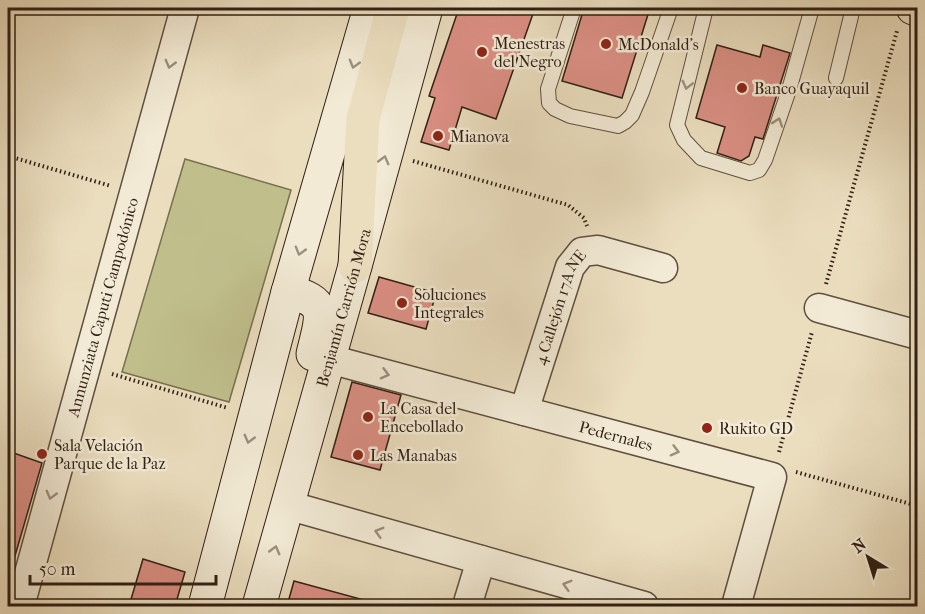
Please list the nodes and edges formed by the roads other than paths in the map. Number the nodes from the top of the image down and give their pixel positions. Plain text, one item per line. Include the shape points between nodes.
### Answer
1 (185, 8) edge
2 (370, 8) edge
3 (393, 8) edge
4 (426, 8) edge
5 (574, 8) edge
6 (670, 8) edge
7 (706, 8) edge
8 (812, 8) edge
9 (853, 8) edge
10 (836, 78) dead end
11 (355, 267) junction
12 (663, 268) dead end
13 (288, 292) junction
14 (819, 308) road end
15 (918, 335) edge
16 (329, 359) junction
17 (524, 411) junction
18 (303, 449) junction
19 (287, 506) junction
20 (481, 560) junction
21 (16, 603) edge
22 (205, 606) edge
23 (259, 606) edge
24 (467, 606) edge
25 (644, 606) edge
26 (736, 606) edge

1 -> 21 street, Annunziata Caputi Campodónico
2 -> 13 main road
3 - 11 main road via 363,119
11 -> 4 main road, Benjamín Carrión Mora
5 - 6 lane via 548,89 549,103 570,116 618,126 636,107
7 -> 8 lane via 677,125 684,140 701,158 750,173 759,170 765,160
9 - 10 lane
11 - 16 main road, Benjamín Carrión Mora
12 - 17 street, 4 Callejón 17A NE via 598,250 582,252 570,267
13 - 18 main road via 309,298 321,312 297,419
13 -> 22 main road
14 - 15 street
16 -> 17 street, Pedernales
16 - 18 main road, Benjamín Carrión Mora
17 -> 26 street, Pedernales via 774,471
18 - 19 main road, Benjamín Carrión Mora
20 -> 19 street
23 -> 19 main road, Benjamín Carrión Mora
20 - 24 street
25 -> 20 street

